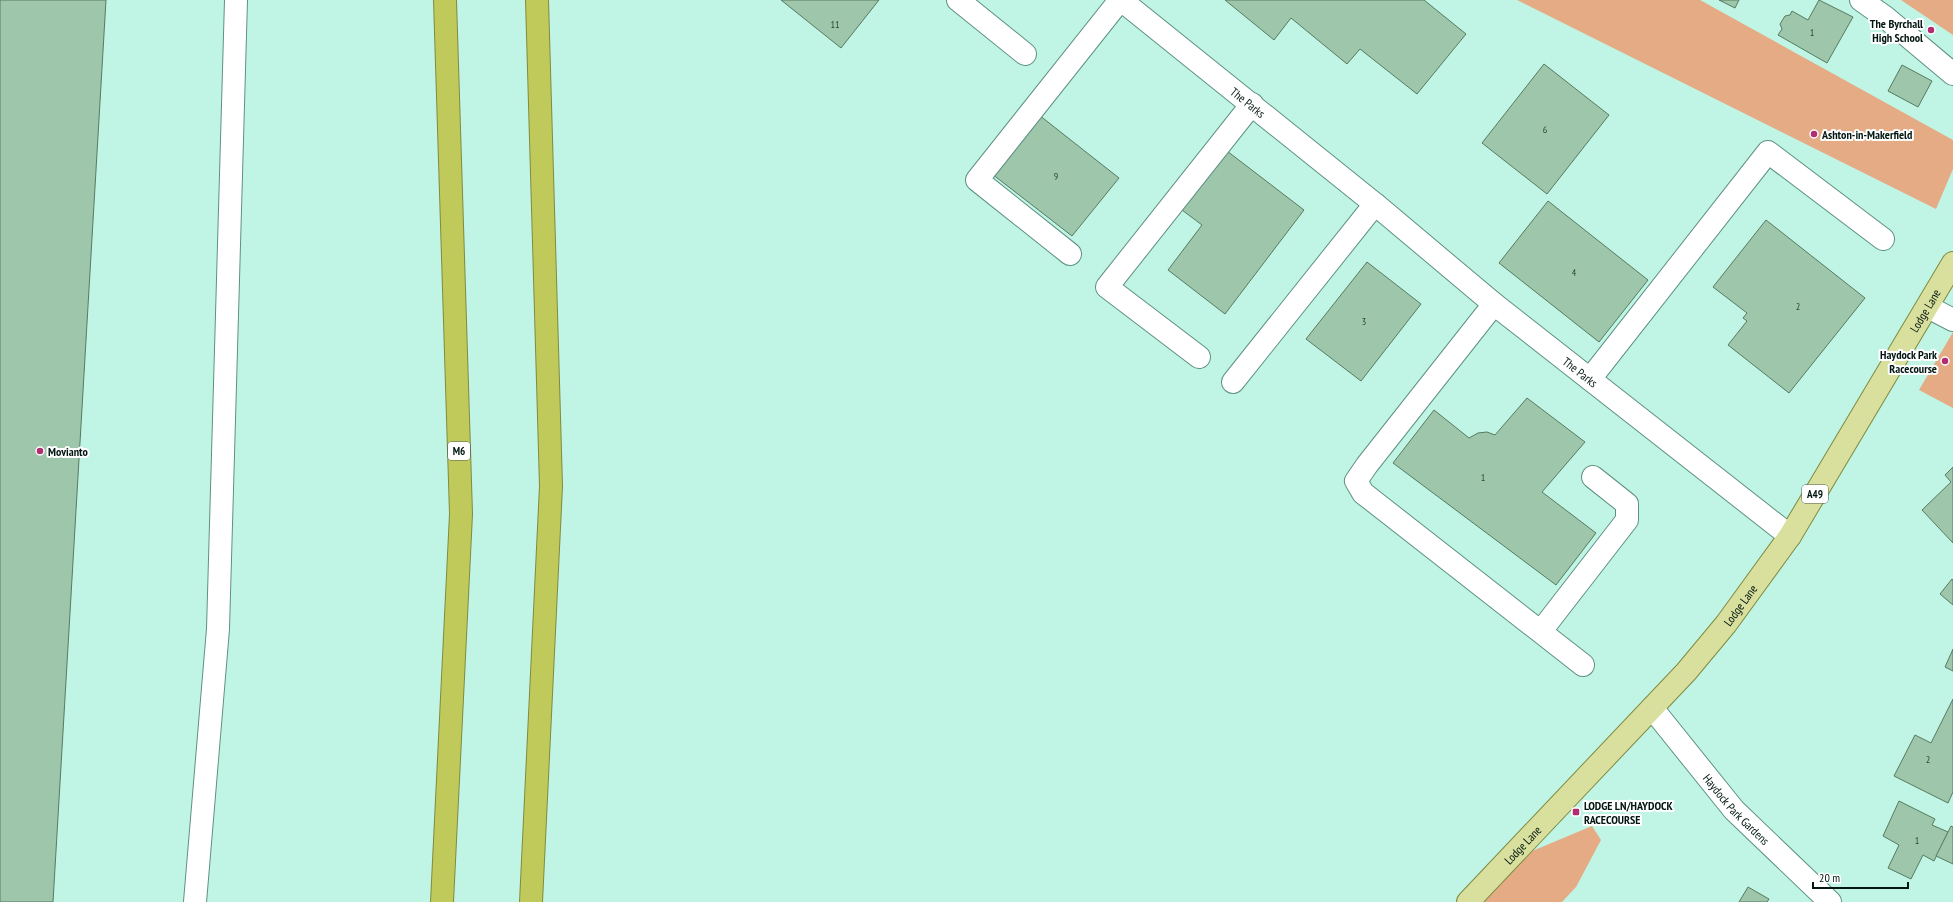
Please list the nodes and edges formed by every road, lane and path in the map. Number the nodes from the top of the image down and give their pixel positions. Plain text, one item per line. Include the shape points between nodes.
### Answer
1 (236, 0) edge
2 (445, 0) edge
3 (537, 0) edge
4 (958, 0) edge
5 (1120, 0) edge
6 (1861, 0) edge
7 (1025, 54) dead end
8 (1953, 74) edge
9 (1252, 104) junction
10 (1375, 204) junction
11 (1883, 239) dead end
12 (1070, 254) dead end
13 (1953, 263) edge
14 (1494, 304) junction
15 (1928, 307) junction
16 (1953, 320) edge
17 (1199, 357) dead end
18 (1590, 379) junction
19 (1233, 382) dead end
20 (1593, 477) dead end
21 (1790, 536) junction
22 (1541, 632) junction
23 (1583, 665) dead end
24 (1652, 708) junction
25 (195, 902) edge
26 (442, 902) edge
27 (531, 902) edge
28 (1468, 902) edge
29 (1830, 902) edge

1 - 25 street via 218,629
2 - 26 highway, M6 via 461,514
3 - 27 highway via 551,486
4 - 7 street
5 - 9 street, The Parks
5 - 12 street via 976,180
6 - 8 street
9 - 10 street, The Parks
9 - 17 street via 1107,287
10 - 14 street, The Parks
10 - 19 street
11 - 18 street via 1768,152
13 - 15 main road, Lodge Lane / A49
14 - 18 street, The Parks
14 - 22 street via 1356,481 1363,493
15 - 16 street
15 - 21 main road, Lodge Lane / A49
18 - 21 street, The Parks
20 - 22 street via 1627,504 1627,520
21 - 24 main road, Lodge Lane / A49 via 1726,624
22 - 23 street
24 - 28 main road, Lodge Lane / A49
24 - 29 street, Haydock Park Gardens via 1734,810

